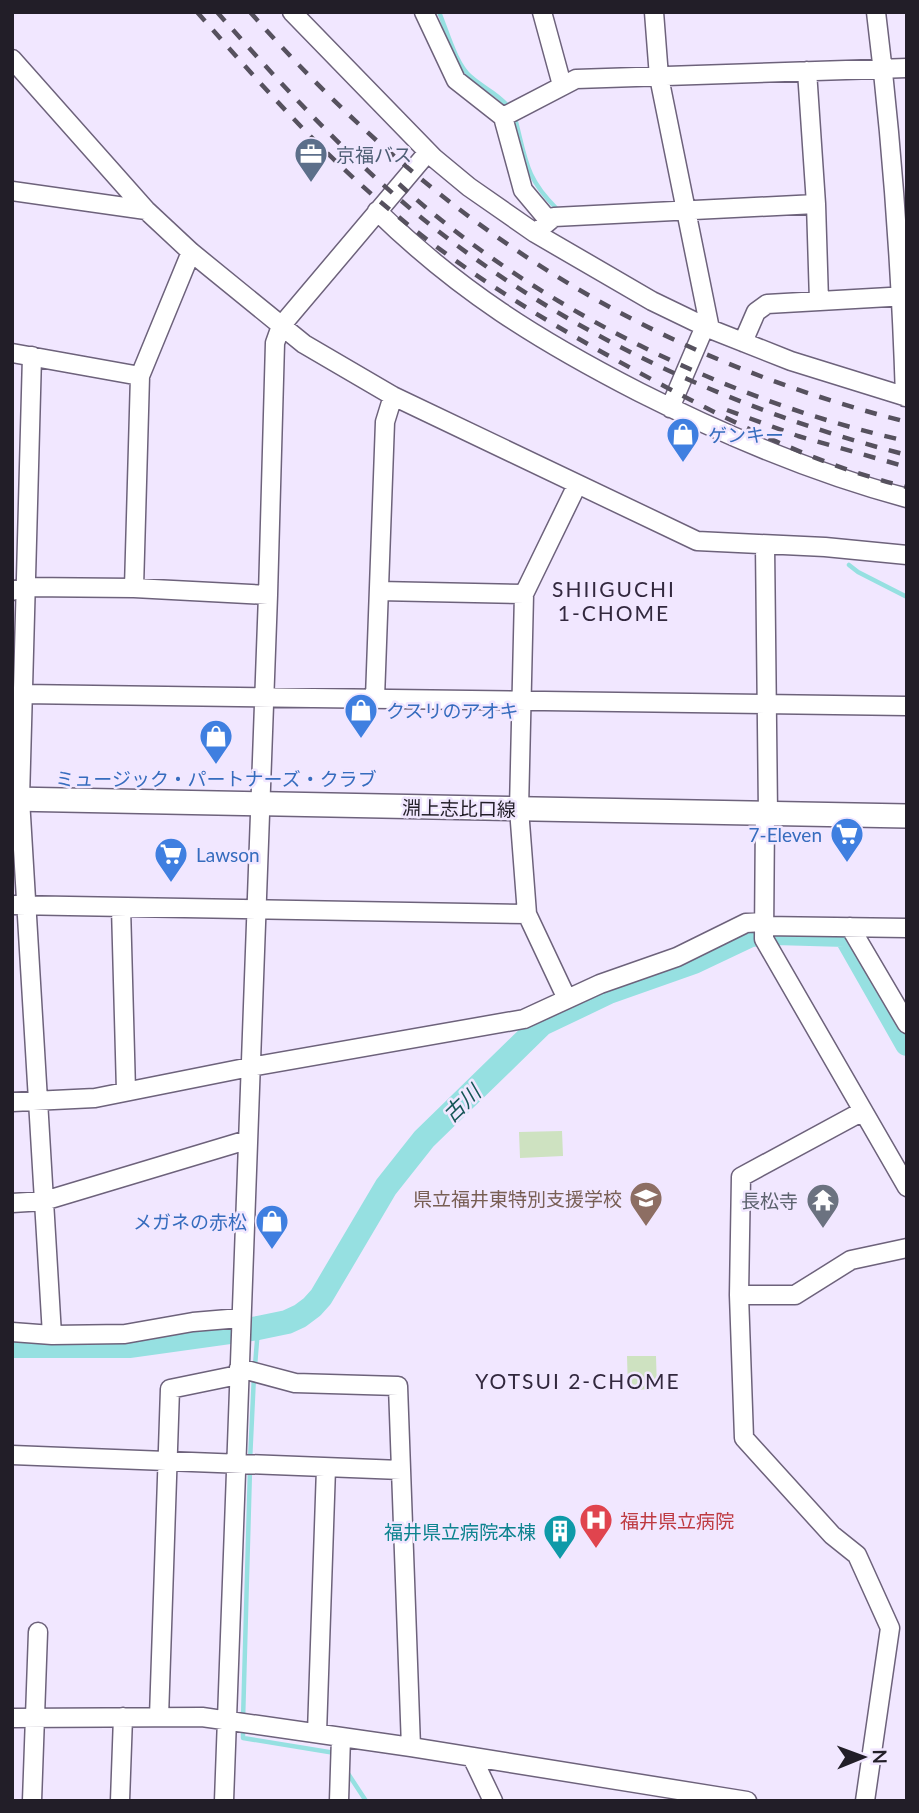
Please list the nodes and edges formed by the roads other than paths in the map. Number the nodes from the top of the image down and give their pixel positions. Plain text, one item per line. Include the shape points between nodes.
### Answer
1 (424, 12) edge
2 (542, 12) edge
3 (654, 12) edge
4 (876, 12) edge
5 (297, 13) edge
6 (12, 59) edge
7 (907, 68) edge
8 (883, 69) junction
9 (807, 71) junction
10 (659, 77) junction
11 (562, 85) junction
12 (503, 117) junction
13 (428, 152) junction
14 (12, 191) edge
15 (816, 204) junction
16 (146, 210) junction
17 (377, 211) junction
18 (687, 211) junction
19 (549, 221) junction
20 (535, 233) junction
21 (191, 252) junction
22 (904, 296) edge
23 (819, 301) junction
24 (281, 326) junction
25 (707, 327) junction
26 (743, 342) junction
27 (12, 353) edge
28 (32, 356) junction
29 (140, 376) junction
30 (393, 396) junction
31 (906, 397) edge
32 (670, 408) junction
33 (577, 485) junction
34 (907, 498) edge
35 (765, 545) junction
36 (907, 555) edge
37 (134, 588) junction
38 (19, 589) edge
39 (379, 591) junction
40 (268, 594) junction
41 (524, 594) junction
42 (22, 694) junction
43 (264, 697) junction
44 (375, 698) junction
45 (522, 701) junction
46 (766, 705) junction
47 (907, 706) edge
48 (16, 799) edge
49 (259, 804) junction
50 (519, 809) junction
51 (767, 814) junction
52 (907, 816) edge
53 (19, 905) edge
54 (121, 907) junction
55 (255, 910) junction
56 (527, 915) junction
57 (763, 924) junction
58 (850, 927) junction
59 (907, 928) edge
60 (567, 999) junction
61 (907, 1024) edge
62 (250, 1067) junction
63 (126, 1091) junction
64 (12, 1102) edge
65 (38, 1102) junction
66 (863, 1111) junction
67 (247, 1140) junction
68 (907, 1149) edge
69 (891, 1159) junction
70 (907, 1187) edge
71 (44, 1201) junction
72 (12, 1203) edge
73 (907, 1248) edge
74 (739, 1295) junction
75 (240, 1318) junction
76 (12, 1332) edge
77 (52, 1335) junction
78 (238, 1371) junction
79 (12, 1455) edge
80 (168, 1461) junction
81 (235, 1464) junction
82 (326, 1468) junction
83 (401, 1470) junction
84 (898, 1625) edge
85 (38, 1632) dead end
86 (123, 1717) junction
87 (159, 1717) junction
88 (12, 1718) edge
89 (34, 1718) junction
90 (226, 1720) junction
91 (317, 1733) junction
92 (341, 1737) junction
93 (411, 1747) junction
94 (472, 1757) junction
95 (32, 1801) edge
96 (120, 1801) edge
97 (224, 1801) edge
98 (339, 1801) edge
99 (493, 1801) edge
100 (747, 1801) edge
101 (865, 1801) edge

1 - 12 street via 456,80
2 - 11 street
3 - 10 street
4 - 8 street
5 - 13 street
6 - 16 street
7 - 8 street
8 - 9 street
8 - 22 street
9 - 10 street
9 - 15 street
10 - 11 street via 576,79
10 - 18 street
11 - 12 street
12 - 19 street via 523,190
13 - 17 street
13 - 20 street
14 - 16 street
15 - 18 street
15 - 23 street
16 - 21 street
17 - 24 street
17 - 32 street via 442,271 492,308 569,356
18 - 19 street via 554,217
18 - 25 street
19 - 20 street
20 - 25 street via 652,301
21 - 24 street
21 - 29 street
22 - 23 street
22 - 31 street
23 - 26 street via 767,304 756,312
24 - 30 street
24 - 40 street via 274,349
25 - 26 street
25 - 32 street
26 - 31 street
27 - 28 street
28 - 29 street
28 - 38 street
29 - 37 street
30 - 33 street
30 - 39 street via 384,422
32 - 34 street via 824,474
33 - 35 street via 697,541
33 - 41 street
35 - 36 street
35 - 46 street
37 - 38 street
37 - 40 street
38 - 42 street
39 - 41 street
39 - 44 street
40 - 43 street
41 - 45 street
42 - 43 street
42 - 48 street
43 - 44 street
43 - 49 street
44 - 45 street
45 - 46 street
45 - 50 street
46 - 47 street
46 - 51 street
48 - 49 main road, 淵上志比口線
48 - 53 street
49 - 50 main road, 淵上志比口線
49 - 55 street
50 - 51 main road, 淵上志比口線
50 - 56 street
51 - 52 main road, 淵上志比口線
51 - 57 street
53 - 54 street
53 - 65 street
54 - 55 street
54 - 63 street
55 - 56 street
55 - 62 street
56 - 60 street
57 - 58 street
57 - 60 street via 746,923 677,957
57 - 66 street via 764,939
58 - 59 street
58 - 61 street
60 - 62 street via 524,1019
62 - 63 street
62 - 67 street
63 - 65 street
64 - 65 street
65 - 71 street
66 - 69 street
66 - 74 street via 741,1177
67 - 71 street
67 - 75 street
68 - 69 street
69 - 70 street
71 - 72 street
71 - 77 street
73 - 74 street via 851,1260 795,1295
74 - 84 street via 744,1437 832,1535 857,1555
75 - 77 street via 125,1334
75 - 78 street
76 - 77 street
78 - 80 street via 170,1389
78 - 81 street
78 - 83 street via 295,1383 398,1386
79 - 80 street
80 - 81 street
80 - 87 street
81 - 82 street
81 - 90 street
82 - 83 street
82 - 91 street
83 - 93 street
84 - 101 street
85 - 89 street
86 - 87 street
86 - 89 street
86 - 96 street
87 - 90 street
88 - 89 street
89 - 95 street
90 - 91 street
90 - 97 street
91 - 92 street
92 - 93 street
92 - 98 street
93 - 94 street
94 - 99 street
94 - 100 street

